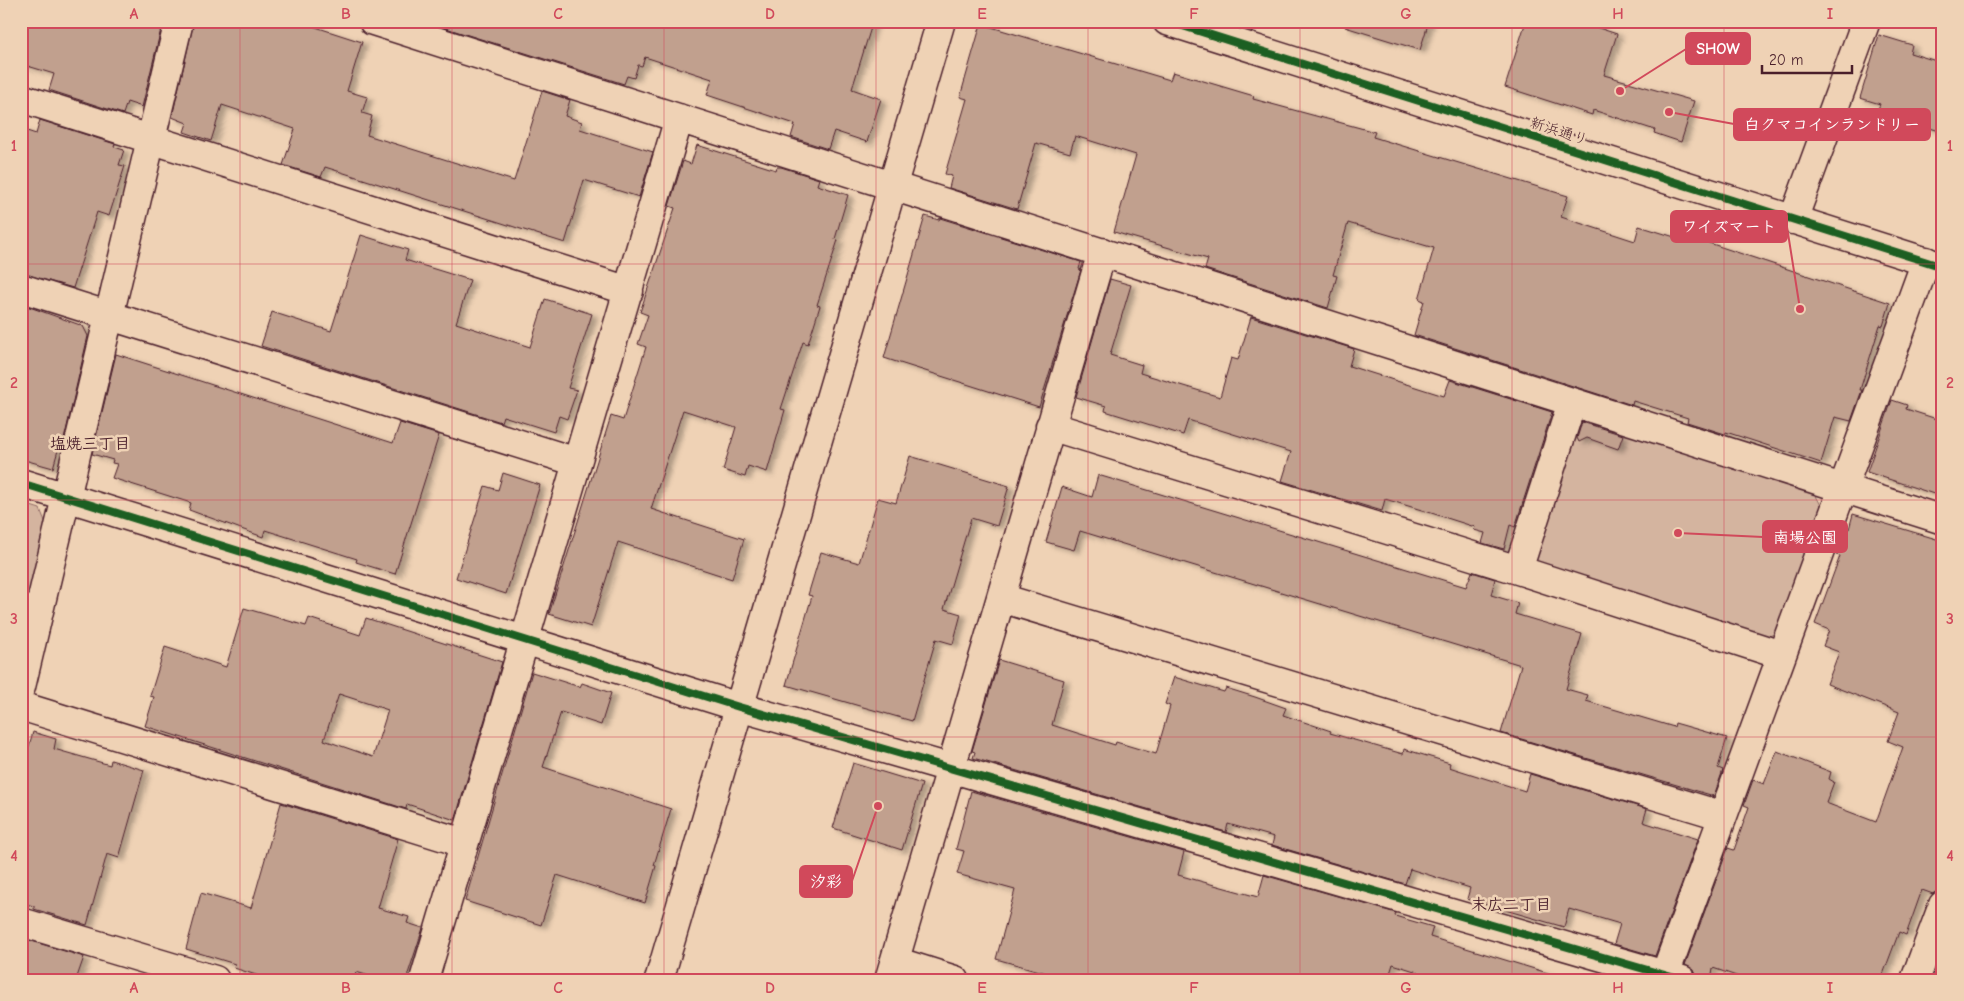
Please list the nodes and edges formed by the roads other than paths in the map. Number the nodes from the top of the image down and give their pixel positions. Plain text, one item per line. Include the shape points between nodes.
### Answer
1 (180, 21) edge
2 (372, 21) edge
3 (941, 21) edge
4 (1166, 21) edge
5 (1866, 21) edge
6 (21, 98) edge
7 (679, 118) junction
8 (152, 139) junction
9 (893, 185) junction
10 (1793, 220) junction
11 (1102, 252) junction
12 (1934, 264) edge
13 (21, 288) edge
14 (629, 291) junction
15 (109, 316) junction
16 (1572, 402) junction
17 (1050, 426) junction
18 (577, 462) junction
19 (21, 483) edge
20 (1843, 488) junction
21 (66, 497) junction
22 (1943, 520) edge
23 (1518, 570) junction
24 (1001, 598) junction
25 (525, 642) junction
26 (1781, 655) junction
27 (21, 687) edge
28 (21, 706) edge
29 (739, 707) junction
30 (951, 767) junction
31 (1723, 816) junction
32 (464, 843) junction
33 (1943, 905) edge
34 (21, 922) edge
35 (892, 970) edge
36 (1670, 978) edge
37 (215, 980) edge
38 (424, 980) edge
39 (659, 980) edge
40 (955, 980) edge
41 (1914, 980) edge

1 - 8 street
2 - 7 street
3 - 9 street
4 - 10 street, 新浜通り
5 - 10 street
6 - 8 street
7 - 9 street
7 - 14 street
8 - 14 street
8 - 15 street
9 - 11 street
9 - 29 street
10 - 12 street, 新浜通り
11 - 16 street
11 - 17 street
12 - 20 street
13 - 15 street
14 - 18 street
15 - 18 street
15 - 21 street
16 - 20 street
16 - 23 street
17 - 23 street
17 - 24 street
18 - 25 street
19 - 21 street
20 - 22 street
20 - 26 street
21 - 25 street
21 - 27 street
23 - 26 street
24 - 30 street
24 - 31 street
25 - 29 street
25 - 32 street
26 - 31 street
28 - 32 street
29 - 30 street
29 - 39 street
30 - 35 street
30 - 36 street
31 - 36 street
32 - 38 street
33 - 41 street
34 - 37 street
35 - 40 street

